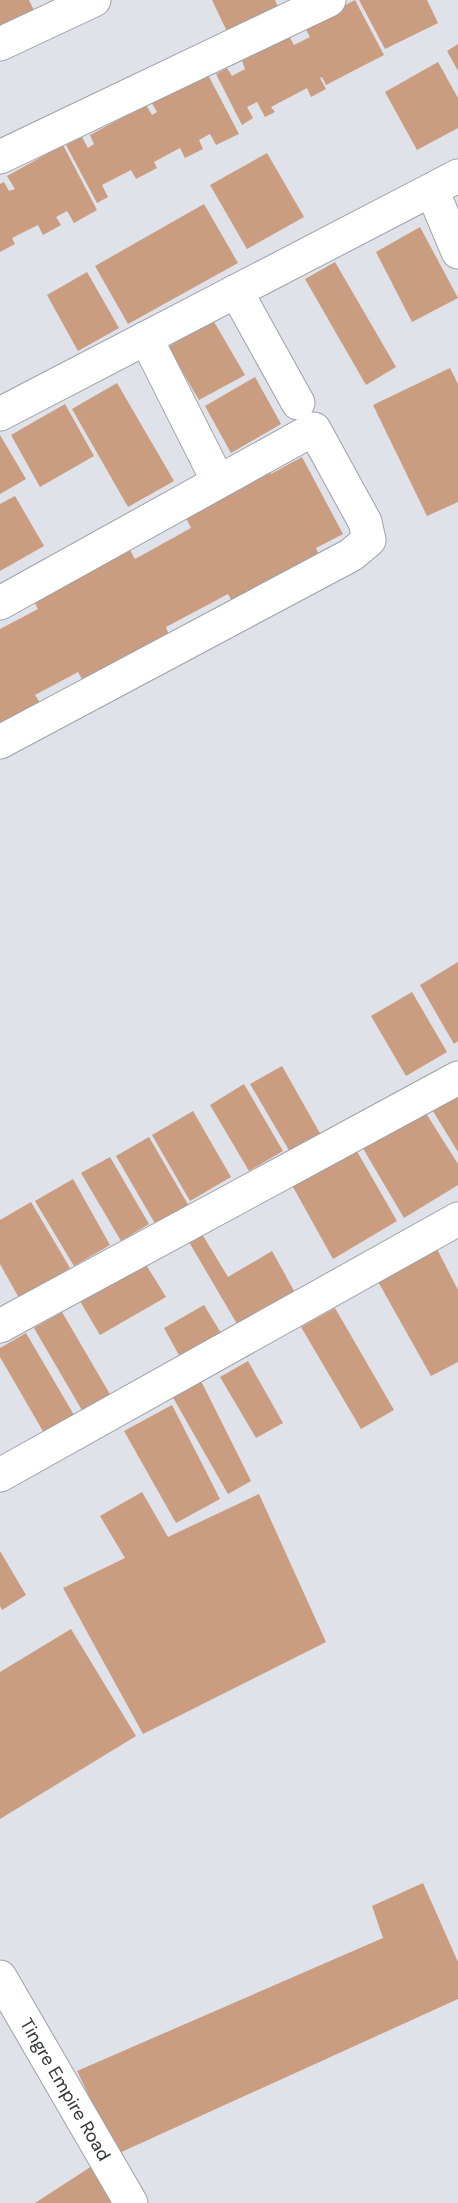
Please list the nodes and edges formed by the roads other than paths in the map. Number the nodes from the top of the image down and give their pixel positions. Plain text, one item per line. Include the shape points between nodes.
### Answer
1 (94, 0) edge
2 (330, 0) edge
3 (0, 44) edge
4 (0, 157) edge
5 (445, 183) edge
6 (458, 252) edge
7 (236, 291) junction
8 (146, 338) junction
9 (298, 403) dead end
10 (0, 414) edge
11 (218, 481) junction
12 (0, 603) edge
13 (0, 742) edge
14 (458, 1078) edge
15 (458, 1219) edge
16 (0, 1326) edge
17 (0, 1475) edge
18 (0, 1977) edge
19 (131, 2203) edge

1 - 3 street
2 - 4 street
5 - 6 street
5 - 7 street
7 - 8 street
7 - 9 street
8 - 10 street
8 - 11 street
11 - 12 street
11 - 13 street via 314,429 365,522 369,540 351,555
14 - 16 street
15 - 17 street
18 - 19 street, Tingre Empire Road

